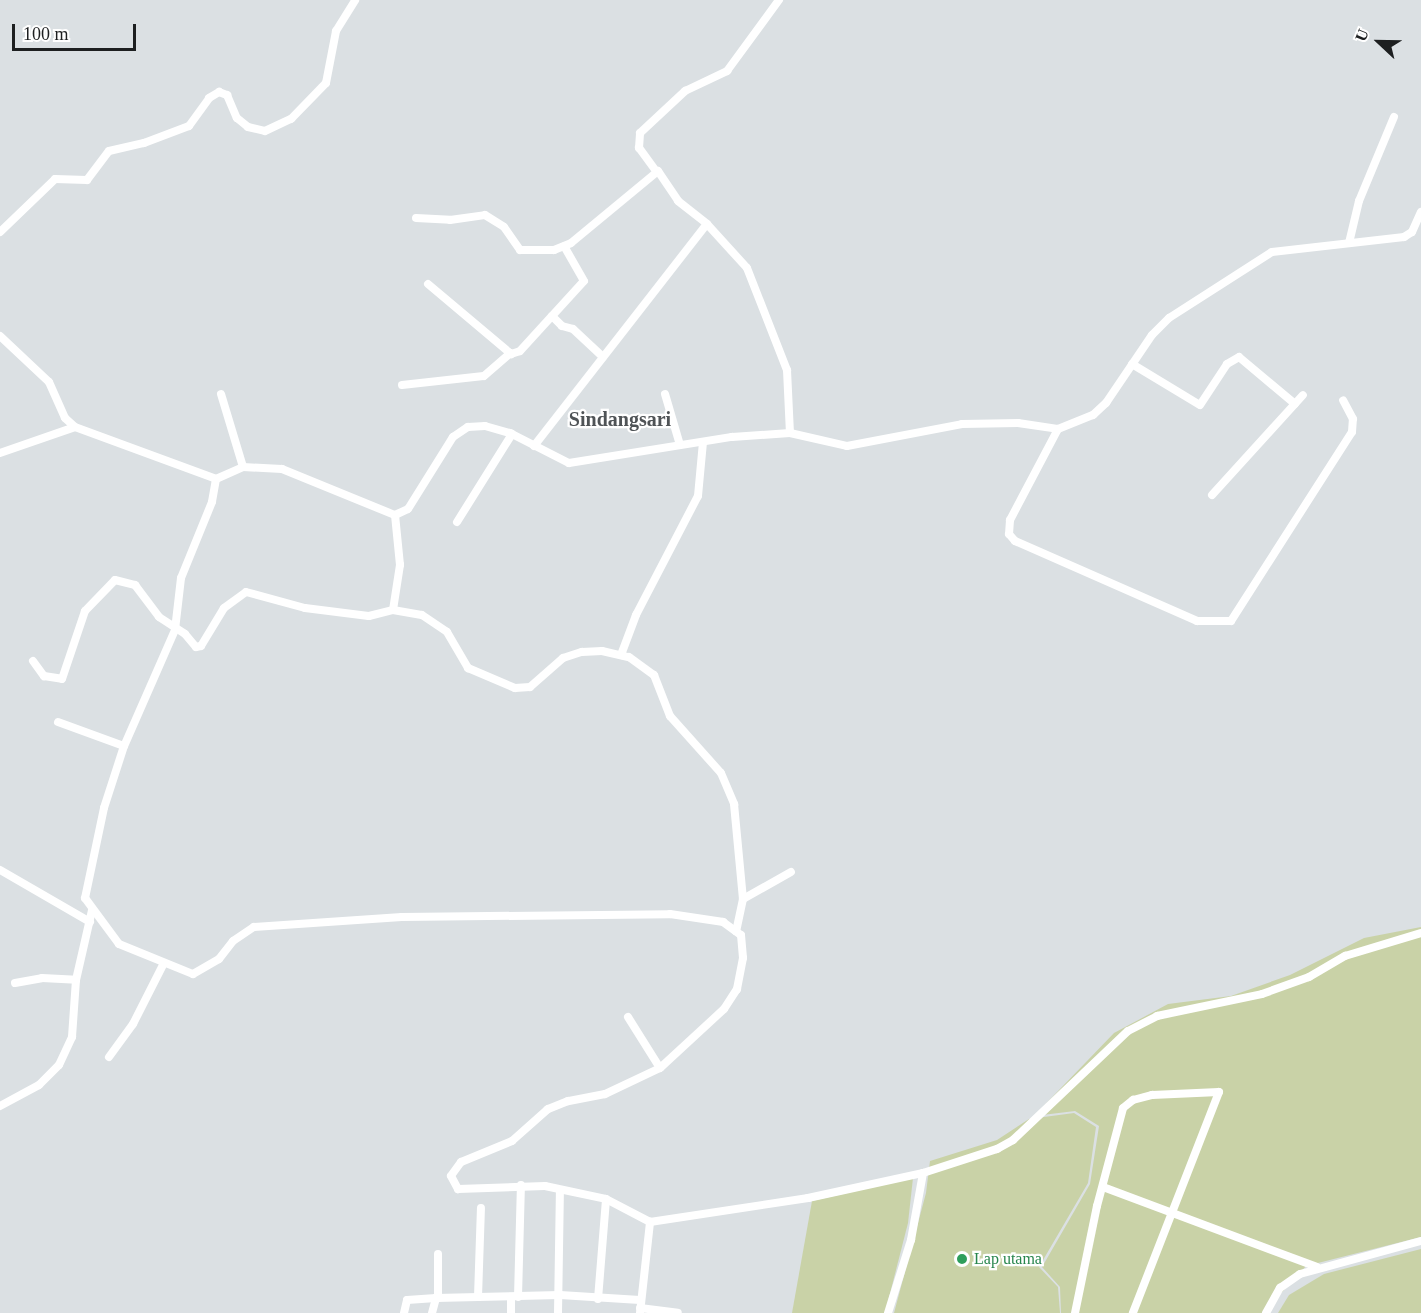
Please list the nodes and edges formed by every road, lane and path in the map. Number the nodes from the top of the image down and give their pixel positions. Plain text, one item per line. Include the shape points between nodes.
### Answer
1 (355, 0) edge
2 (779, 0) edge
3 (1394, 117) dead end
4 (656, 171) junction
5 (1421, 212) edge
6 (416, 218) dead end
7 (707, 224) junction
8 (0, 232) edge
9 (1349, 243) junction
10 (564, 246) junction
11 (428, 284) dead end
12 (552, 316) junction
13 (0, 336) edge
14 (510, 353) junction
15 (603, 357) junction
16 (1132, 364) junction
17 (402, 385) dead end
18 (221, 394) dead end
19 (665, 394) dead end
20 (1303, 395) dead end
21 (1343, 400) dead end
22 (1295, 404) junction
23 (75, 428) junction
24 (1058, 429) junction
25 (790, 433) junction
26 (512, 434) junction
27 (703, 442) junction
28 (680, 445) junction
29 (534, 446) junction
30 (0, 453) edge
31 (243, 467) junction
32 (216, 479) junction
33 (1212, 495) dead end
34 (395, 515) junction
35 (457, 522) dead end
36 (393, 610) junction
37 (175, 630) junction
38 (621, 654) junction
39 (33, 661) dead end
40 (58, 722) dead end
41 (124, 746) junction
42 (0, 870) edge
43 (791, 872) dead end
44 (743, 899) junction
45 (92, 910) junction
46 (90, 922) junction
47 (736, 931) junction
48 (1421, 933) edge
49 (164, 963) junction
50 (76, 980) junction
51 (15, 983) dead end
52 (628, 1017) dead end
53 (109, 1057) dead end
54 (660, 1068) junction
55 (0, 1106) edge
56 (923, 1173) junction
57 (521, 1185) junction
58 (1103, 1187) junction
59 (560, 1191) junction
60 (606, 1199) junction
61 (481, 1208) dead end
62 (1171, 1211) junction
63 (650, 1222) junction
64 (1421, 1241) edge
65 (438, 1254) dead end
66 (1317, 1267) junction
67 (560, 1295) junction
68 (478, 1297) junction
69 (437, 1298) junction
70 (515, 1298) junction
71 (598, 1299) junction
72 (640, 1307) edge
73 (404, 1313) edge
74 (432, 1313) edge
75 (511, 1313) edge
76 (558, 1313) edge
77 (678, 1313) edge
78 (888, 1313) edge
79 (1075, 1313) edge
80 (1133, 1313) edge
81 (1266, 1313) edge

1 - 8 street via 336,32 326,83 291,119 265,131 248,127 237,118 227,95 219,92 209,98 189,126 109,151 87,180 55,179
2 - 4 street via 727,71 685,92 640,133 639,148
3 - 9 street via 1359,201
4 - 7 street via 678,201
4 - 10 street via 643,187
5 - 9 street via 1412,232 1404,237
6 - 10 street via 484,216 504,227 520,250 554,250
7 - 15 street
7 - 25 street via 747,268 787,370
9 - 16 street via 1272,252 1169,318
10 - 12 street via 584,281
11 - 14 street
12 - 14 street via 520,351
12 - 15 street via 562,326 573,329
13 - 23 street via 49,382 65,418
14 - 17 street via 484,376
15 - 29 street
16 - 22 street via 1200,405 1227,364 1239,357
16 - 24 street via 1094,415
18 - 31 street
19 - 28 street
20 - 22 street
21 - 24 street via 1353,419 1352,432 1231,621 1197,621 1009,534 1010,520
22 - 33 street
23 - 30 street
23 - 32 street
24 - 25 street via 1018,423 962,424 847,446
25 - 27 street
26 - 29 street
26 - 34 street via 481,426 459,432 408,509
26 - 35 street
27 - 28 street
27 - 38 street via 698,496 636,615
28 - 29 street via 569,463
31 - 32 street
31 - 34 street via 282,469
32 - 37 street via 212,502 181,578
34 - 36 street via 400,565
36 - 37 street via 369,616 304,608 246,592 224,608 201,646 196,647 185,634
36 - 38 street via 432,621 447,632 468,668 515,688 530,687 563,658 582,652
37 - 39 street via 159,617 135,585 115,580 85,611 62,679 44,676
37 - 41 street
38 - 44 street via 650,670 670,716 721,773 734,804
40 - 41 street
41 - 45 street via 104,808 85,898
42 - 46 street
43 - 44 street
44 - 47 street
45 - 46 street
45 - 49 street via 119,944
46 - 50 street
47 - 49 street via 723,922 670,914 402,917 254,927 200,972
47 - 54 street via 744,948 737,989 724,1009
48 - 56 street via 1345,956 1309,976 1262,994 1149,1019 1119,1039 1013,1140
49 - 53 street via 133,1024
50 - 51 street via 42,978
50 - 55 street via 72,1037 59,1065 39,1085
52 - 54 street
54 - 57 street via 605,1094 568,1101 548,1110 512,1141 461,1162 451,1176 454,1186 463,1189
56 - 63 street via 808,1198
56 - 78 street via 910,1240
57 - 59 street
57 - 70 street
58 - 62 street
58 - 62 street via 1123,1108 1128,1103 1152,1095 1219,1092
58 - 79 street
59 - 60 street
59 - 67 street
60 - 63 street
60 - 71 street
61 - 68 street
62 - 66 street
62 - 80 street
63 - 72 street
64 - 66 street
65 - 69 street
66 - 81 street via 1280,1288
67 - 70 street
67 - 71 street
67 - 76 street
68 - 69 street
68 - 70 street
69 - 73 street via 407,1300
69 - 74 street
70 - 75 street
71 - 72 street
72 - 77 street

